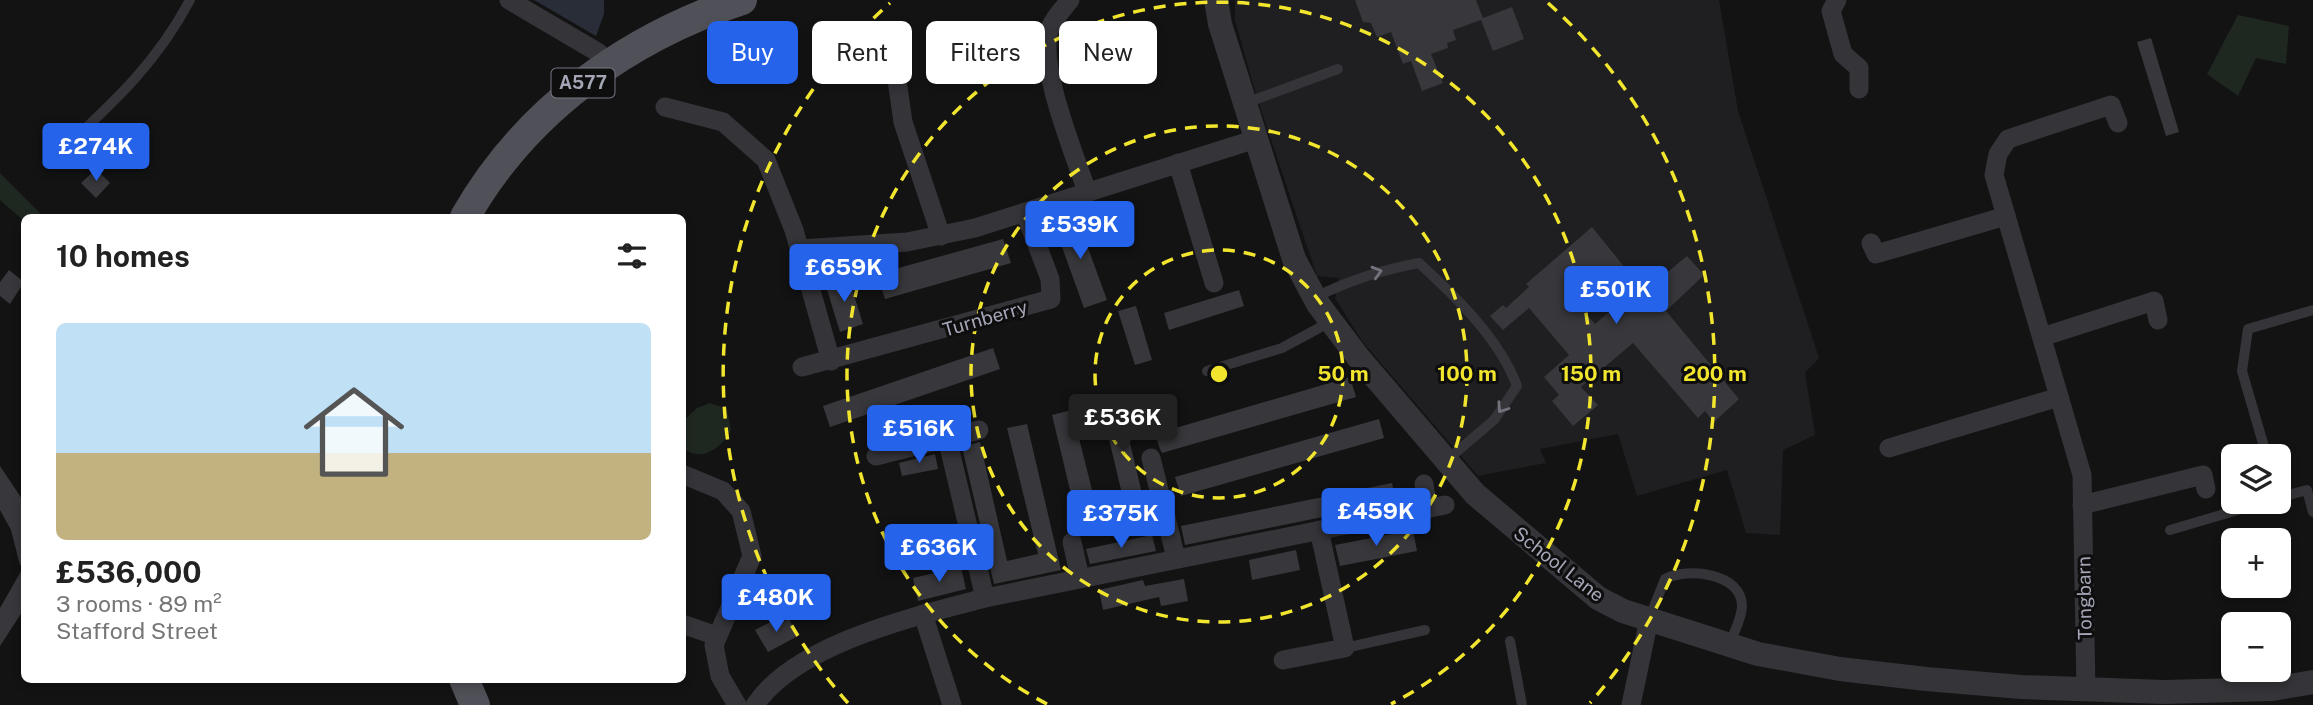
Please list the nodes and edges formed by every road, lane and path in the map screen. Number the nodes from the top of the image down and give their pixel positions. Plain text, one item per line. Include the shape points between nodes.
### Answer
1 (190, 0) edge
2 (509, 0) edge
3 (742, 0) edge
4 (1070, 0) edge
5 (1198, 0) edge
6 (1837, 0) edge
7 (1218, 12) edge
8 (599, 53) dead end
9 (1338, 69) dead end
10 (898, 84) edge
11 (1859, 89) dead end
12 (1246, 103) junction
13 (665, 107) dead end
14 (2118, 123) dead end
15 (1256, 139) junction
16 (54, 159) dead end
17 (1178, 163) junction
18 (1087, 192) junction
19 (1025, 213) junction
20 (467, 214) edge
21 (2006, 216) junction
22 (940, 236) junction
23 (1871, 243) dead end
24 (800, 249) junction
25 (1214, 283) dead end
26 (1314, 298) junction
27 (2313, 310) edge
28 (2158, 320) dead end
29 (1331, 322) junction
30 (2042, 337) junction
31 (831, 361) junction
32 (802, 367) dead end
33 (1207, 371) dead end
34 (2059, 397) junction
35 (979, 430) dead end
36 (947, 438) junction
37 (2263, 444) edge
38 (1889, 448) dead end
39 (876, 456) dead end
40 (1151, 458) dead end
41 (1447, 460) junction
42 (686, 476) edge
43 (1424, 484) dead end
44 (2206, 489) dead end
45 (2291, 494) edge
46 (2082, 505) junction
47 (2313, 512) edge
48 (2224, 514) edge
49 (1319, 530) junction
50 (2169, 530) dead end
51 (1072, 542) dead end
52 (1176, 558) junction
53 (1080, 578) junction
54 (985, 598) junction
55 (923, 614) junction
56 (1648, 619) junction
57 (686, 625) edge
58 (1425, 629) dead end
59 (717, 636) junction
60 (1510, 641) dead end
61 (1729, 645) junction
62 (1345, 648) junction
63 (1283, 660) dead end
64 (466, 683) edge
65 (2311, 684) edge
66 (2086, 690) junction
67 (2020, 696) edge
68 (2165, 699) edge
69 (475, 705) edge
70 (737, 705) edge
71 (755, 705) edge
72 (952, 705) edge
73 (1522, 705) edge
74 (1631, 705) edge

1 - 16 lane via 171,36 140,76
2 - 8 street
3 - 20 main road, A577 via 647,41 569,93 517,142
4 - 18 street via 1048,32 1048,69
5 - 7 street, School Lane
6 - 11 street via 1831,11 1843,54 1859,68
7 - 12 street, School Lane
9 - 12 lane
10 - 22 street via 903,122
12 - 15 street, School Lane
13 - 24 street via 723,122 766,160
14 - 21 street, Tongbarn via 2111,105 2008,139 1998,154 1994,175
15 - 17 street
15 - 26 street, School Lane via 1294,259
17 - 18 street
17 - 25 street
18 - 19 street
19 - 22 street
19 - 31 street, Turnberry via 1050,279 1051,299
21 - 23 street via 1876,254
21 - 30 street, Tongbarn
22 - 24 street
24 - 31 street
26 - 29 street, School Lane
26 -> 41 lane via 1380,270 1419,263 1476,322 1510,366 1517,386 1494,420
27 - 37 lane via 2248,329 2242,370
28 - 30 street via 2154,301
29 - 33 lane via 1282,348
29 - 41 street, School Lane
30 - 34 street, Tongbarn
31 - 32 street, Turnberry
34 - 38 street
34 - 46 street, Tongbarn via 2082,475
35 - 36 street
36 - 39 street
36 - 54 street
40 - 52 street
41 - 56 street, School Lane via 1487,505 1576,582 1598,598
42 - 59 street via 723,491 741,510 752,556
43 - 49 street via 1437,507
44 - 46 street via 2203,475
45 - 47 lane via 2307,490
46 - 66 street, Tongbarn
48 - 50 lane
49 - 52 street
49 - 62 street
51 - 53 street
52 - 53 street
53 - 54 street
54 - 55 street
55 - 71 street via 844,642 779,678
55 - 72 street
56 - 61 street, School Lane
56 - 61 lane via 1665,579 1690,571 1711,574 1740,595 1740,617
56 - 74 street
57 - 59 street
58 - 62 lane
59 - 70 street via 716,665
60 - 73 lane
61 - 67 street, School Lane via 1782,659
62 - 63 street
64 - 69 main road
65 - 68 street, School Lane
66 - 67 street, School Lane
66 - 68 street, School Lane

